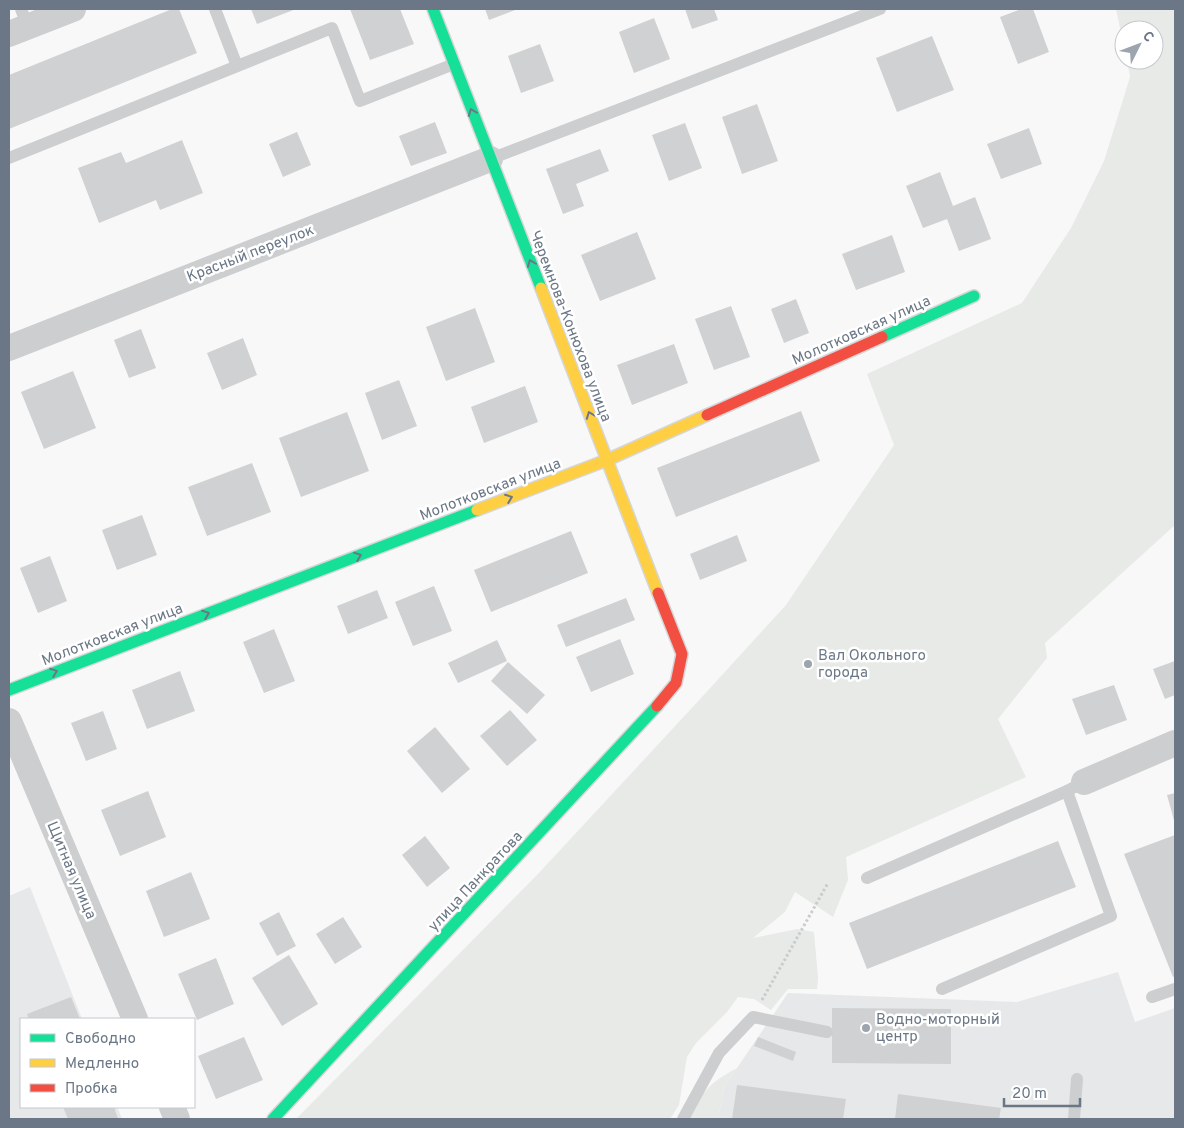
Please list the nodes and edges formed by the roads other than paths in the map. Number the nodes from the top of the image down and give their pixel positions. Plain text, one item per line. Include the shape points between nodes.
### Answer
1 (73, 9) edge
2 (215, 9) edge
3 (433, 9) edge
4 (880, 9) edge
5 (19, 23) edge
6 (454, 64) junction
7 (237, 66) junction
8 (9, 158) edge
9 (490, 159) junction
10 (974, 296) dead end
11 (9, 348) edge
12 (607, 460) junction
13 (682, 654) joint
14 (9, 690) edge
15 (9, 721) edge
16 (1175, 743) edge
17 (1076, 786) junction
18 (867, 878) dead end
19 (942, 989) dead end
20 (1175, 989) edge
21 (1152, 997) dead end
22 (135, 1018) edge
23 (827, 1032) dead end
24 (1077, 1079) dead end
25 (273, 1119) edge
26 (683, 1119) edge
27 (1074, 1119) edge

1 - 5 street
2 - 7 lane
3 - 6 street, Черемнова-Конюхова улица
4 - 9 lane
6 - 7 lane via 360,101 332,28
9 -> 6 street, Черемнова-Конюхова улица
7 - 8 lane
9 - 11 street, Красный переулок
12 -> 9 street, Черемнова-Конюхова улица
10 - 12 street, Молотковская улица
12 - 13 street, Черемнова-Конюхова улица
14 -> 12 street, Молотковская улица
13 - 25 street, улица Панкратова via 676,683 646,719
15 - 22 street, Щитная улица
16 - 17 street
17 - 18 lane
17 - 19 lane via 1111,916
20 - 21 lane
23 - 26 lane via 753,1017 719,1053
24 - 27 lane

